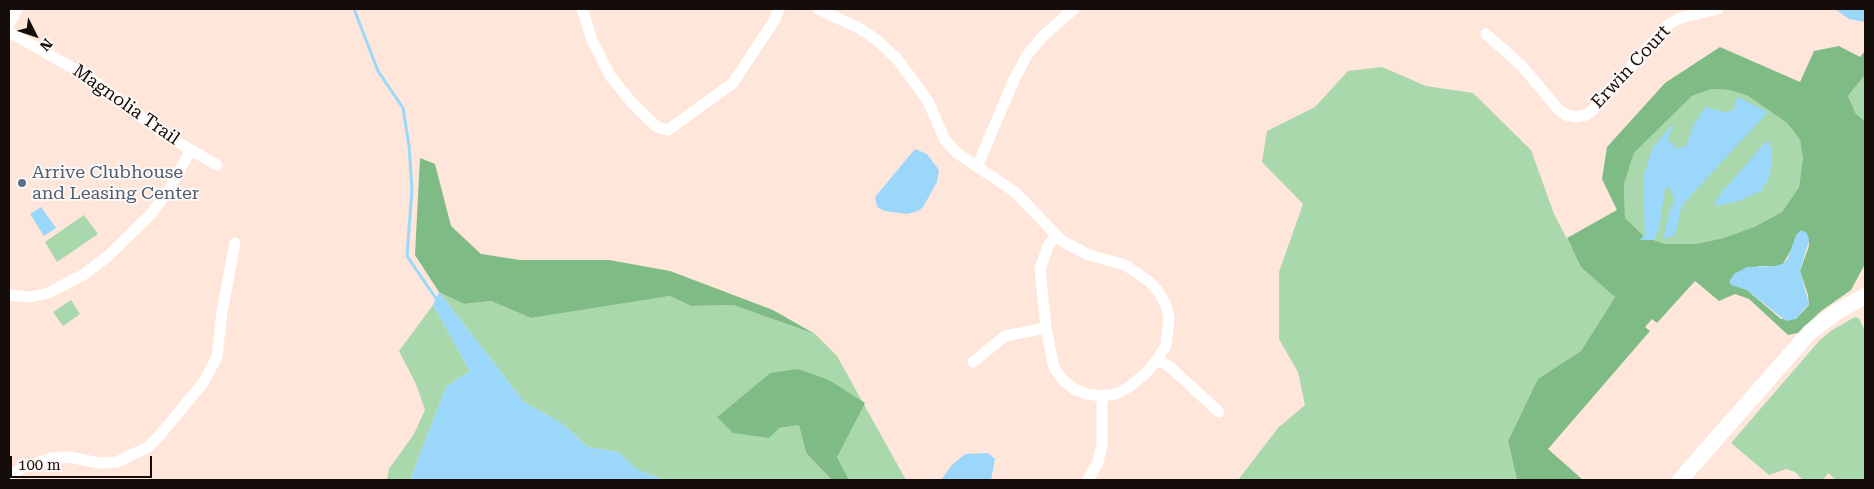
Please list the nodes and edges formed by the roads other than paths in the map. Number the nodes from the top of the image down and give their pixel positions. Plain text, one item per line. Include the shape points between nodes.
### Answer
1 (16, 9) edge
2 (582, 9) edge
3 (780, 9) edge
4 (818, 9) edge
5 (1074, 9) edge
6 (1718, 9) edge
7 (9, 25) edge
8 (9, 32) edge
9 (1486, 34) dead end
10 (190, 151) junction
11 (217, 164) dead end
12 (978, 167) junction
13 (1056, 236) junction
14 (235, 243) dead end
15 (9, 296) edge
16 (1865, 296) edge
17 (1046, 328) junction
18 (1157, 360) junction
19 (973, 362) dead end
20 (1102, 396) junction
21 (1219, 412) dead end
22 (9, 477) edge
23 (1088, 480) edge
24 (1680, 480) edge

1 - 7 street
2 - 3 street via 592,40 611,77 657,127 668,130 733,83
4 - 12 street via 859,28 898,60 928,100 946,140 957,153
5 - 12 street via 1027,55
6 - 9 street, Erwin Court via 1680,18 1669,24 1594,109 1576,117 1558,109 1521,65
8 - 10 street, Magnolia Trail via 87,76
10 - 11 street, Magnolia Trail
10 - 15 street via 152,213 108,256 84,275 48,293 30,297
12 - 13 street via 1028,204
13 - 17 street via 1048,246 1040,269
13 - 18 street via 1075,249 1125,265 1150,282 1166,305 1169,318 1166,345
14 - 22 street via 214,363 203,383 160,435 148,447 117,462 52,458 22,468
16 - 24 street via 1810,332
17 - 19 street via 1005,336
17 - 20 street via 1054,368 1063,380 1074,389
18 - 20 street via 1129,387 1116,394
18 - 21 street via 1169,366
20 - 23 street via 1102,445 1098,462

